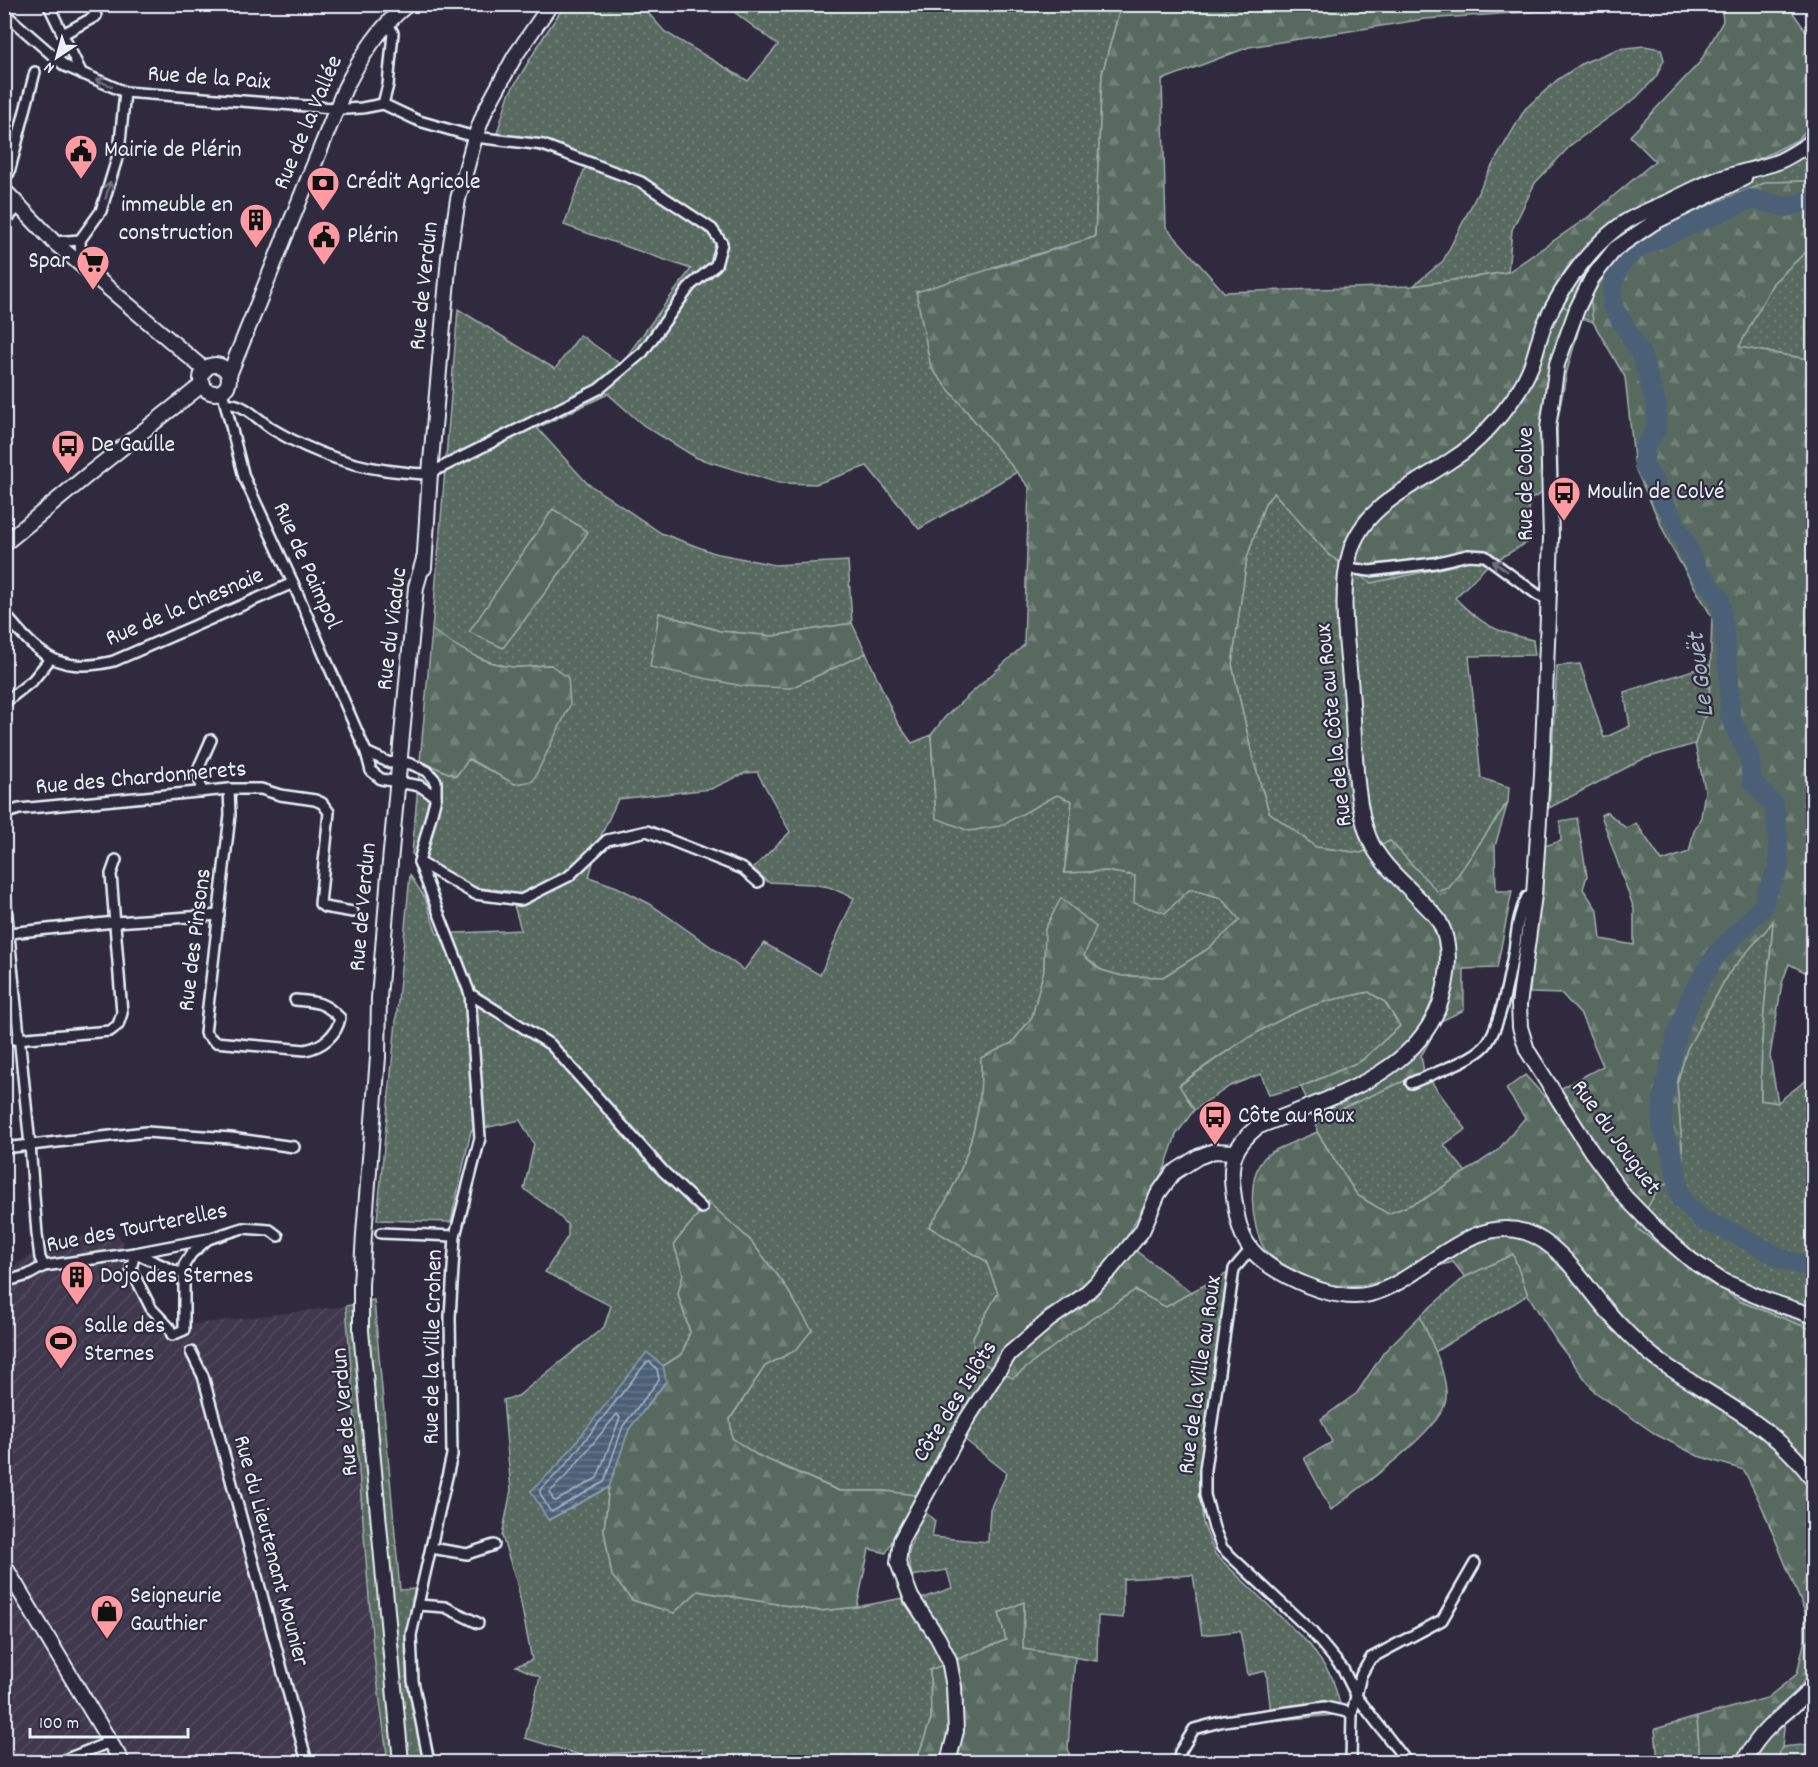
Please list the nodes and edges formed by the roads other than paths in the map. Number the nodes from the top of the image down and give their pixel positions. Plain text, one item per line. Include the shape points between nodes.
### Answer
1 (48, 4) edge
2 (91, 4) edge
3 (408, 4) edge
4 (551, 4) edge
5 (4, 13) edge
6 (392, 14) edge
7 (63, 34) junction
8 (35, 72) dead end
9 (82, 74) junction
10 (125, 92) junction
11 (383, 104) junction
12 (337, 108) junction
13 (475, 137) junction
14 (1814, 140) edge
15 (1753, 168) junction
16 (4, 175) edge
17 (4, 190) edge
18 (19, 206) junction
19 (4, 222) edge
20 (80, 240) junction
21 (54, 242) junction
22 (81, 263) junction
23 (205, 370) junction
24 (225, 371) junction
25 (203, 384) junction
26 (224, 398) junction
27 (429, 473) junction
28 (4, 544) edge
29 (424, 559) joint
30 (1347, 568) junction
31 (293, 583) junction
32 (1548, 599) junction
33 (4, 613) edge
34 (51, 658) junction
35 (4, 703) edge
36 (211, 740) dead end
37 (366, 752) junction
38 (403, 762) junction
39 (401, 783) junction
40 (229, 789) junction
41 (201, 792) junction
42 (436, 797) junction
43 (4, 814) edge
44 (116, 860) dead end
45 (419, 862) junction
46 (758, 882) dead end
47 (4, 886) edge
48 (1534, 895) junction
49 (353, 912) dead end
50 (219, 915) junction
51 (115, 922) junction
52 (9, 933) junction
53 (470, 994) junction
54 (295, 1000) dead end
55 (19, 1039) junction
56 (4, 1040) edge
57 (1411, 1083) dead end
58 (30, 1145) junction
59 (294, 1147) dead end
60 (4, 1148) edge
61 (1234, 1152) junction
62 (702, 1208) dead end
63 (381, 1233) dead end
64 (278, 1236) dead end
65 (455, 1236) junction
66 (208, 1239) junction
67 (1251, 1249) junction
68 (135, 1253) junction
69 (44, 1266) junction
70 (184, 1275) junction
71 (4, 1282) edge
72 (1814, 1316) edge
73 (191, 1352) dead end
74 (1814, 1481) edge
75 (494, 1545) dead end
76 (431, 1548) junction
77 (1475, 1563) dead end
78 (4, 1565) edge
79 (418, 1605) junction
80 (478, 1623) dead end
81 (1814, 1685) edge
82 (1357, 1697) junction
83 (1352, 1713) junction
84 (110, 1742) junction
85 (59, 1762) edge
86 (122, 1762) edge
87 (307, 1762) edge
88 (401, 1762) edge
89 (429, 1762) edge
90 (948, 1762) edge
91 (1179, 1762) edge
92 (1351, 1762) edge
93 (1407, 1762) edge
94 (1743, 1762) edge

1 - 7 street
2 - 7 street via 96,16
3 - 6 main road, Rue de la Vallée
4 - 13 main road, Rue de Verdun via 510,65
5 - 9 street, Rue de la Paix via 65,66
6 - 11 street via 388,85
6 - 12 main road, Rue de la Vallée via 357,64
7 - 9 street
8 - 16 street via 9,173
10 -> 9 street, Rue de la Paix
10 - 12 street, Rue de la Paix
20 -> 10 street via 101,212 119,152
11 - 12 street, Rue de la Paix
11 - 13 street via 419,121
12 - 24 main road, Rue de la Vallée via 266,287
13 - 27 main road, Rue de Verdun via 458,199 449,257
13 - 27 street via 543,145 641,182 712,229 722,243 716,265 691,285 643,352 599,389
14 - 15 main road, Rue de la Côte au Roux via 1775,163
15 - 30 main road, Rue de la Côte au Roux via 1709,182 1625,222 1597,247 1559,294 1544,324 1530,368 1512,400 1487,430 1455,458 1389,500 1373,515 1358,533
15 - 32 main road, Rue de Colve via 1747,177 1653,223 1615,249 1592,278 1577,309 1557,364 1548,428
17 - 18 main road
18 - 19 street
18 - 21 main road
20 - 21 street
20 - 22 street
21 - 22 main road
22 - 23 main road
23 - 24 main road via 213,366
23 - 25 main road
24 - 26 main road via 228,384
25 - 26 main road
25 - 28 main road
26 - 27 street via 299,444 338,460 387,471
26 - 31 street, Rue de Paimpol via 244,477
27 - 29 main road, Rue de Verdun
29 - 38 main road, Rue du Viaduc via 416,687
32 -> 30 street via 1485,556 1468,555 1370,571
30 - 61 main road, Rue de la Côte au Roux via 1344,595 1363,814 1380,858 1439,921 1449,959 1445,990 1434,1018 1399,1061 1374,1078 1257,1127
31 - 34 street, Rue de la Chesnaie via 114,661 81,665
31 - 37 street, Rue de Paimpol
32 - 48 main road, Rue de Colve
33 - 34 street, Rue de la Chesnaie via 27,640
34 - 35 street via 33,680
36 - 41 street via 199,767
37 - 38 street via 390,763
37 - 39 street, Rue de Paimpol via 371,771 381,779
38 - 39 main road, Rue de Verdun
38 - 42 street via 427,771 436,781
39 - 42 street via 420,786
39 - 88 main road, Rue de Verdun via 379,998 361,1285 361,1331
40 - 41 street, Rue des Chardonnerets
40 - 49 street, Rue des Chardonnerets via 261,789 322,803 329,812 320,904
40 - 50 street, Rue des Pinsons via 230,815
41 - 43 street, Rue des Chardonnerets via 19,809
42 - 45 street
44 - 51 street via 111,874
45 - 46 street via 475,894 521,900 569,876 607,840 647,831 743,869
45 - 53 street, Rue de la Ville Crohen
47 - 52 street
48 - 57 street via 1527,897 1520,910 1495,1030 1485,1046
48 - 72 main road, Rue du Jouguet via 1519,1005 1520,1027 1527,1050 1591,1151 1625,1197 1690,1260 1721,1280
50 - 51 street
50 - 54 street, Rue des Pinsons via 205,1033 215,1042 235,1045 317,1048 339,1026 340,1018 320,1002
51 - 52 street
51 - 55 street via 122,1012 118,1025 110,1031
52 - 55 street
53 - 62 street via 550,1045 663,1171
53 - 65 street, Rue de la Ville Crohen via 480,1138
55 - 56 street
55 - 58 street
58 - 59 street via 146,1132
58 - 60 street
58 - 69 street via 37,1234
61 - 67 main road via 1232,1186 1238,1225
61 - 90 main road, Côte des Islôts via 1214,1151 1173,1173 1158,1194 1142,1232 1110,1270 1009,1354 967,1419 901,1540 898,1563 911,1597 950,1660 956,1731
63 - 65 street
64 - 66 street, Rue des Tourterelles via 270,1230 243,1228
65 - 76 street, Rue de la Ville Crohen via 450,1317 452,1455
66 - 68 street, Rue des Tourterelles
66 - 70 street via 191,1254 184,1265
67 - 74 main road via 1268,1266 1295,1280 1325,1291 1369,1295 1397,1284 1437,1256 1482,1233 1504,1229 1525,1232 1544,1241 1562,1257 1619,1325 1656,1359 1742,1412 1794,1454
67 - 82 street, Rue de la Ville au Roux via 1234,1269 1205,1469 1205,1495 1222,1548 1311,1631 1343,1669
68 - 69 street, Rue des Tourterelles
68 - 70 street
68 - 70 street via 131,1269 151,1308 172,1335 184,1330
69 - 71 street, Rue des Tourterelles
73 - 87 street, Rue du Lieutenant Mounier via 203,1376
75 - 76 street via 467,1554
76 - 79 street, Rue de la Ville Crohen
77 - 82 street via 1442,1620 1371,1658 1361,1675
78 - 84 main road
79 - 80 street via 445,1607
79 - 89 street, Rue de la Ville Crohen via 411,1635 413,1681
81 - 94 main road via 1767,1729
82 - 83 street
82 - 93 street, Rue de la Ville au Roux
83 - 91 street via 1325,1707 1194,1729 1180,1752
83 - 92 street
84 - 85 street
84 - 86 main road

